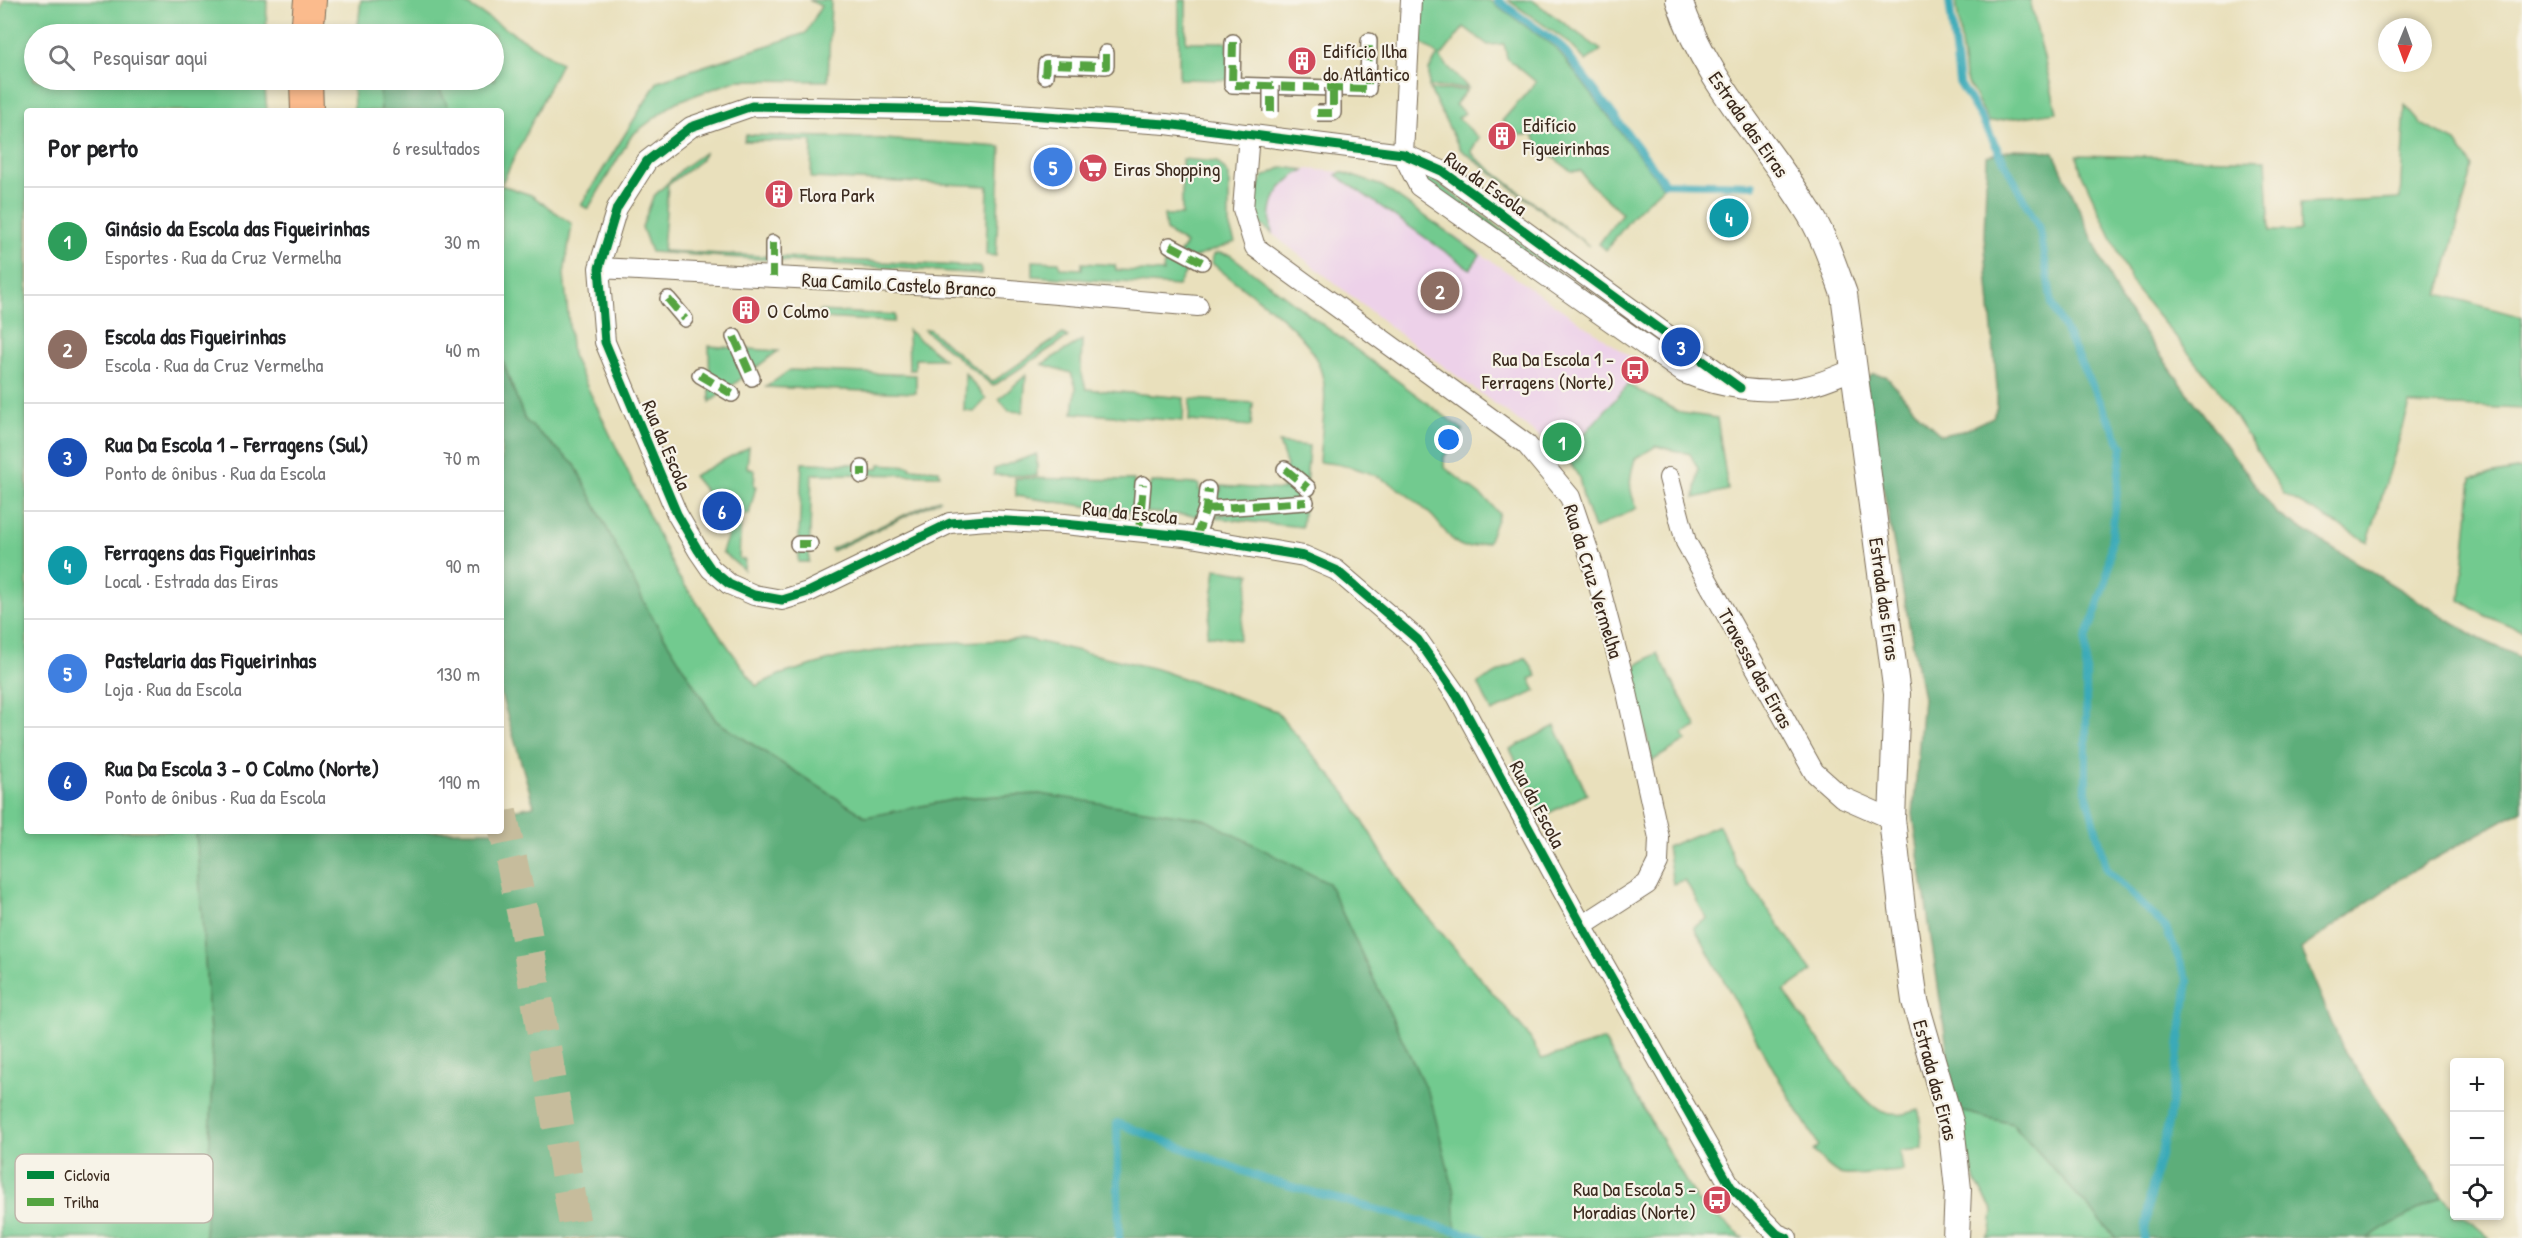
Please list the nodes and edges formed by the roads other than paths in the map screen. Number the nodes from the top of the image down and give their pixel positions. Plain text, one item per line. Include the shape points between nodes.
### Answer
1 (310, 0) edge
2 (1411, 0) edge
3 (1679, 0) edge
4 (308, 24) edge
5 (1369, 41) dead end
6 (1233, 42) dead end
7 (1106, 53) dead end
8 (1045, 76) dead end
9 (1271, 86) dead end
10 (1333, 88) dead end
11 (306, 90) edge
12 (307, 108) edge
13 (1270, 112) dead end
14 (1317, 113) dead end
15 (1249, 134) junction
16 (1403, 154) junction
17 (773, 243) dead end
18 (1170, 245) dead end
19 (1202, 261) dead end
20 (599, 268) junction
21 (773, 277) junction
22 (668, 299) dead end
23 (1198, 306) dead end
24 (685, 319) dead end
25 (734, 337) dead end
26 (1854, 369) junction
27 (700, 375) dead end
28 (752, 378) dead end
29 (1740, 388) junction
30 (732, 394) dead end
31 (1285, 469) dead end
32 (1669, 478) dead end
33 (1143, 484) dead end
34 (1208, 489) dead end
35 (1206, 509) junction
36 (1139, 531) junction
37 (1196, 538) junction
38 (1892, 819) junction
39 (1581, 926) junction
40 (1787, 1238) edge
41 (1956, 1238) edge

1 - 4 main road
2 - 16 street
3 - 26 street, Estrada das Eiras via 1699,52 1806,207 1827,246 1844,294
5 - 6 street via 1368,89 1232,85
7 - 8 street via 1106,66 1046,64
9 - 13 street, bridge
10 - 14 street, bridge via 1333,114
11 - 12 main road
15 - 16 street, Rua da Escola
15 - 20 street, Rua da Escola via 1166,124 954,110 752,106 691,127 647,161 617,208
15 - 39 street, Rua da Cruz Vermelha via 1243,209 1255,246 1526,444 1570,497 1596,574 1626,688 1659,838 1658,862 1647,884
16 - 29 street, Rua da Escola via 1442,171
16 - 29 street, Rua da Escola via 1419,186 1684,372 1710,383
17 - 21 street
18 - 19 street
20 - 21 street, Rua Camilo Castelo Branco
20 - 36 street, Rua da Escola via 609,352 677,514 711,569 729,584 782,600 814,590 950,523 1028,521
21 - 23 street, Rua Camilo Castelo Branco via 974,287
22 - 24 street
25 - 28 street
26 - 29 street, Rua da Escola via 1807,386 1782,390
26 - 38 street, Estrada das Eiras via 1897,694
27 - 30 street
31 - 35 street via 1307,495
32 - 38 street, Travessa das Eiras via 1686,542 1814,772 1842,797
33 - 36 street
34 - 35 street
35 - 37 street
36 - 37 street, Rua da Escola
37 - 39 street, Rua da Escola via 1304,556 1336,570 1418,640 1457,696
38 - 41 street, Estrada das Eiras via 1915,1001 1951,1125 1958,1189
39 - 40 street, Rua da Escola via 1731,1187 1777,1234

